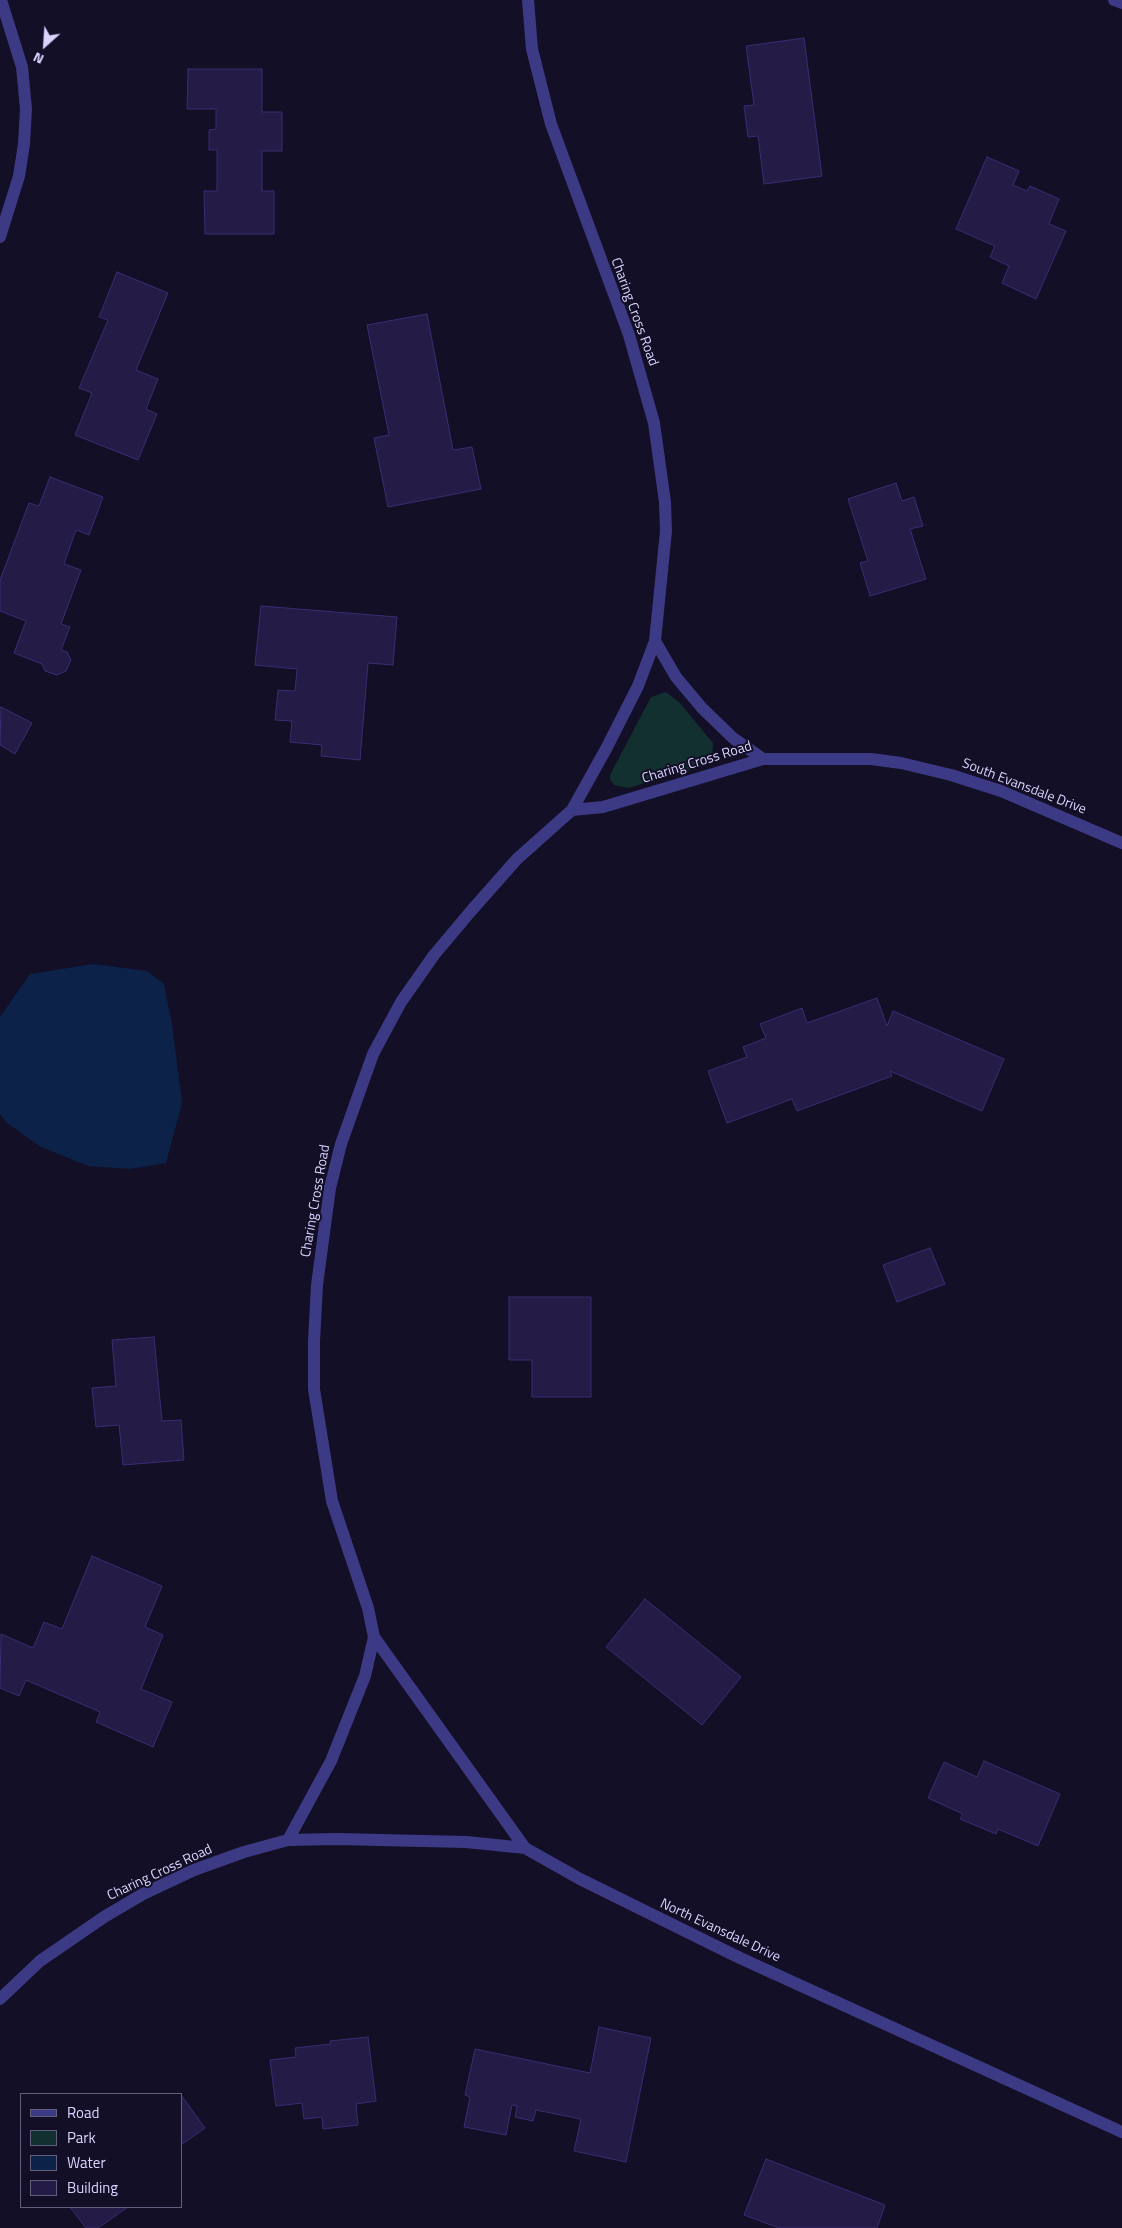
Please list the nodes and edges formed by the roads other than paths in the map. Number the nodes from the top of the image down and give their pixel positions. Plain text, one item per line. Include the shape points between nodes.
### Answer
1 (1, 0) edge
2 (528, 0) edge
3 (1114, 0) edge
4 (1122, 3) edge
5 (0, 237) edge
6 (655, 641) junction
7 (763, 759) junction
8 (572, 810) junction
9 (1122, 843) edge
10 (374, 1637) junction
11 (288, 1840) junction
12 (525, 1848) junction
13 (0, 1999) edge
14 (1122, 2132) edge

1 - 5 street via 22,67 26,109 19,176
2 - 6 street, Charing Cross Road via 532,48 550,124 629,335 654,423 666,531
3 - 4 street
6 - 7 street, Charing Cross Road via 676,677 702,708 733,738
6 - 8 street, Charing Cross Road via 638,686
7 - 8 street, Charing Cross Road via 603,807
7 - 9 street, South Evansdale Drive via 848,758 901,763 1001,791
8 - 10 street, Charing Cross Road via 517,859 434,955 401,1002 373,1054 341,1144 330,1188 318,1285 314,1390 332,1500 368,1608
10 - 11 street, Charing Cross Road via 364,1676 331,1761
10 - 12 street, Charing Cross Road
11 - 12 street, North Evansdale Drive via 466,1842
11 - 13 street, Charing Cross Road via 194,1870 143,1894 40,1961
12 - 14 street, North Evansdale Drive via 580,1879 740,1958

